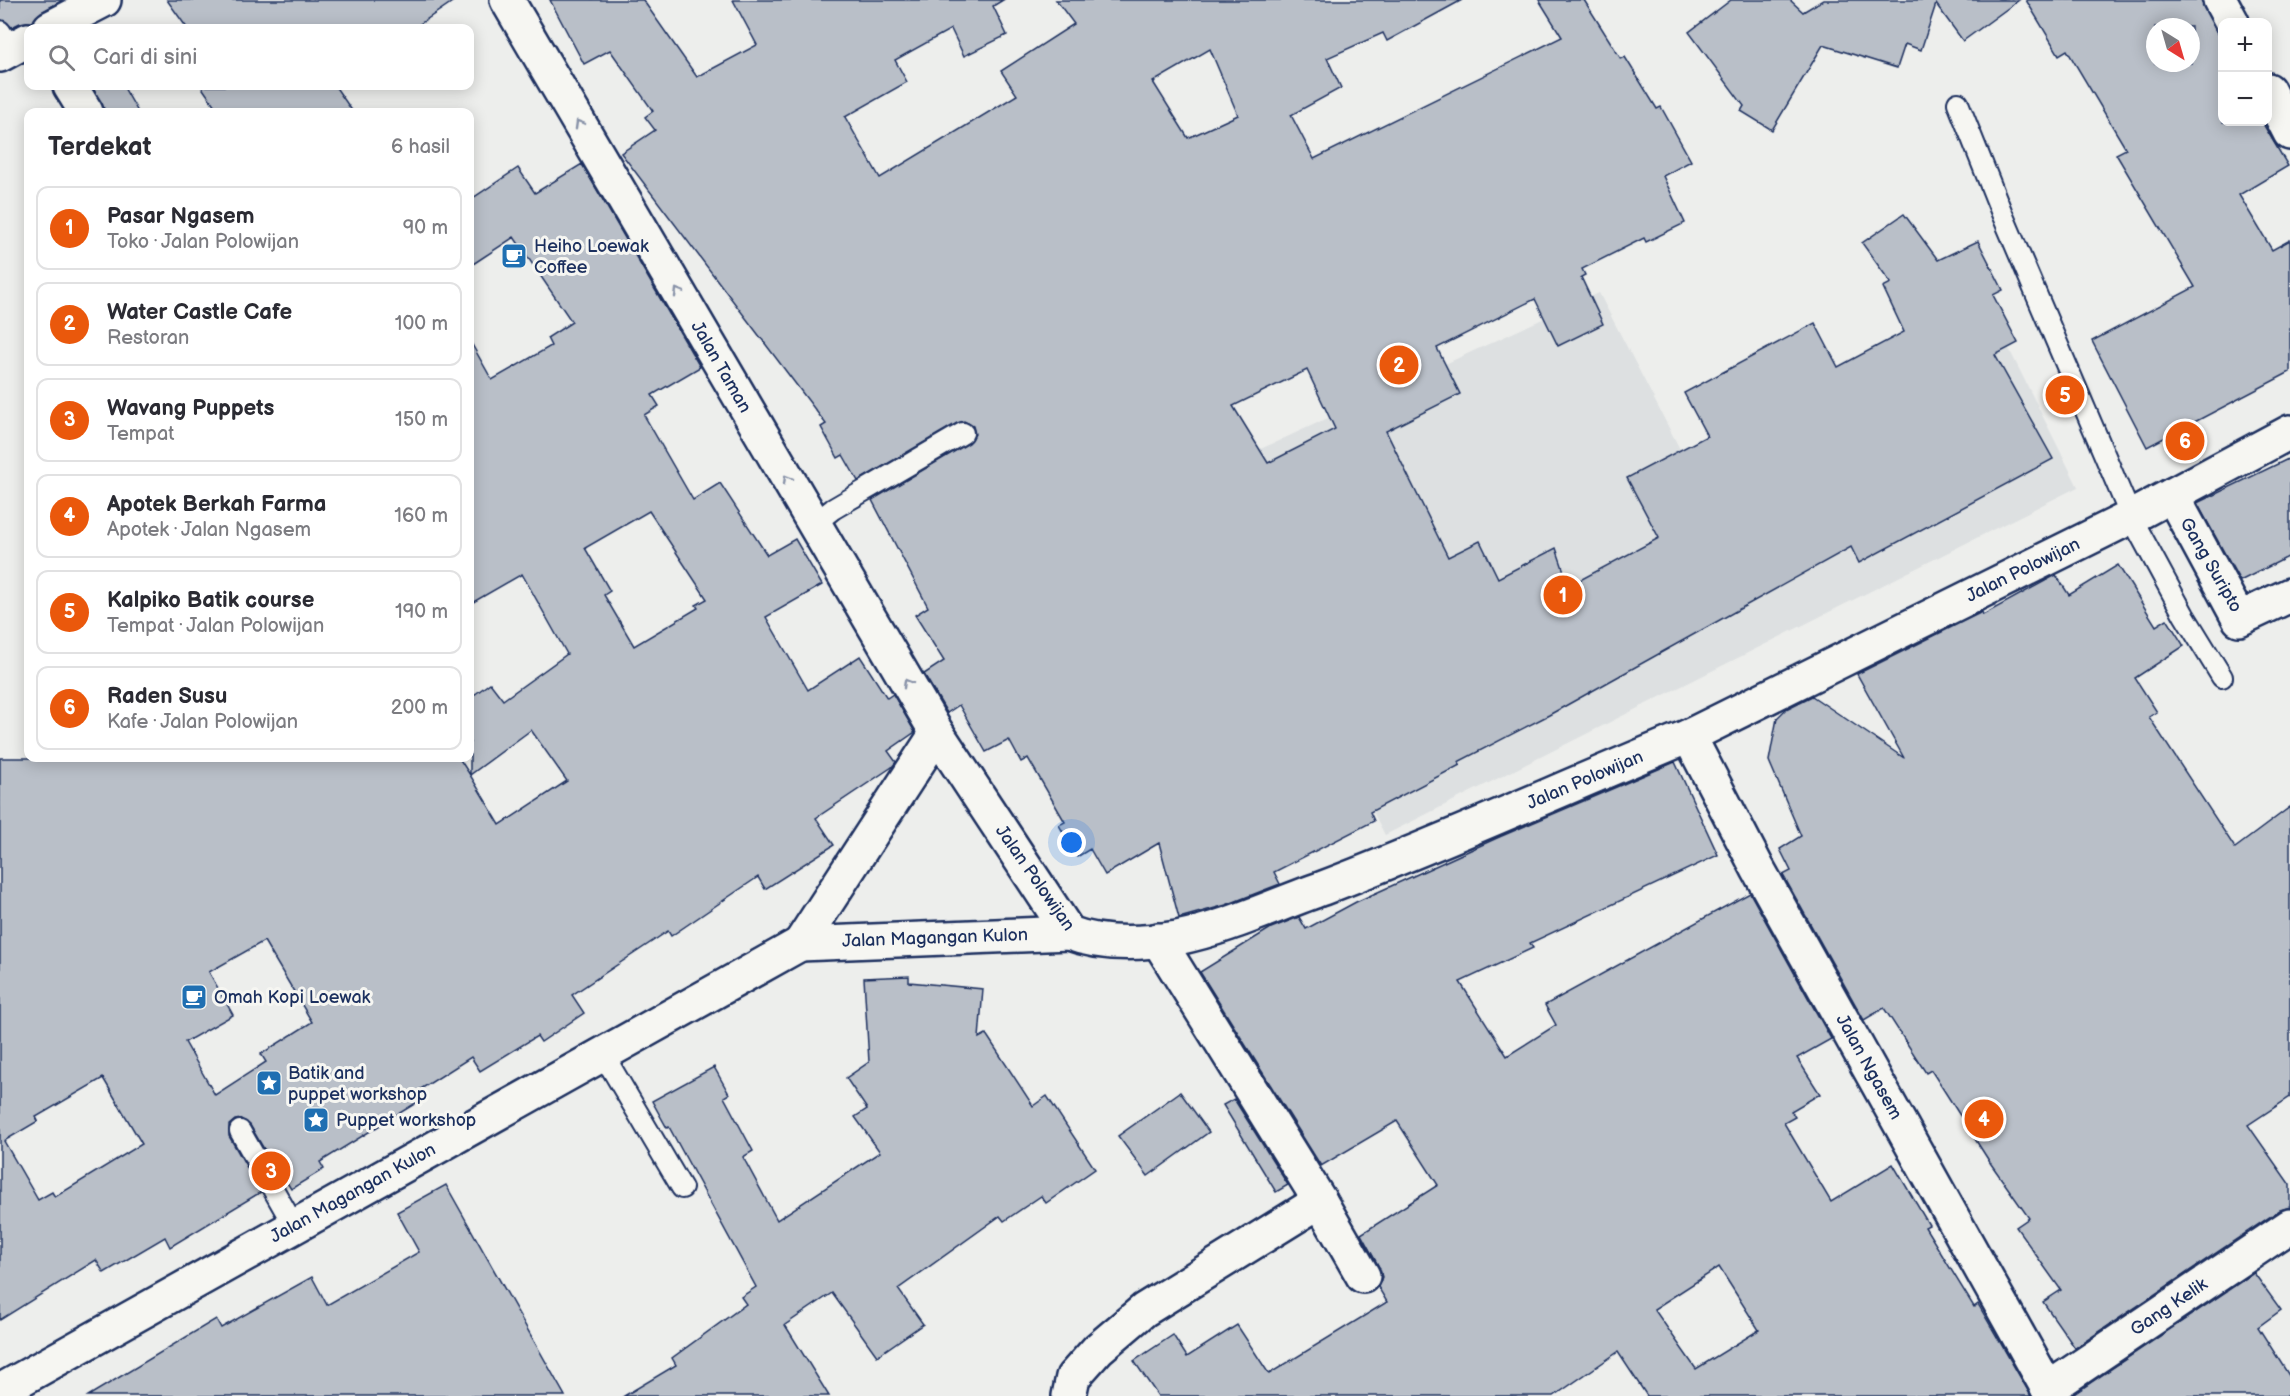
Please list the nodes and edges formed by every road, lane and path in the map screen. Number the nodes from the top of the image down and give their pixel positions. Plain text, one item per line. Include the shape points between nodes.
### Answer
1 (104, 0) edge
2 (507, 0) edge
3 (2220, 0) edge
4 (2230, 18) edge
5 (58, 24) edge
6 (72, 90) edge
7 (2272, 98) edge
8 (1958, 103) dead end
9 (84, 108) edge
10 (2290, 133) edge
11 (2290, 432) edge
12 (963, 433) dead end
13 (2172, 495) junction
14 (2131, 517) junction
15 (814, 524) junction
16 (2290, 595) edge
17 (2222, 676) dead end
18 (937, 734) junction
19 (1689, 736) junction
20 (1069, 933) junction
21 (1158, 940) junction
22 (800, 944) junction
23 (603, 1054) junction
24 (240, 1131) dead end
25 (682, 1188) dead end
26 (1320, 1201) junction
27 (294, 1226) junction
28 (2290, 1226) edge
29 (1363, 1276) dead end
30 (0, 1391) edge
31 (2050, 1392) edge
32 (1069, 1396) edge

1 - 5 street
15 -> 2 street, Jalan Taman
3 - 4 street
6 - 9 street
7 - 10 street
8 - 14 lane
11 - 13 street, Jalan Polowijan
12 - 15 lane
13 - 14 street, Jalan Polowijan
13 - 16 street, Gang Suripto via 2240,619
14 - 17 lane
14 - 19 street, Jalan Polowijan
18 -> 15 street, Jalan Taman
18 - 20 street, Jalan Polowijan
18 - 22 street, Jalan Magangan Kulon
19 - 21 street, Jalan Polowijan via 1403,857 1220,926
19 - 31 street, Jalan Ngasem via 1758,868
20 - 21 street, Jalan Polowijan via 1091,942
20 - 22 street, Jalan Magangan Kulon
21 - 26 street
22 - 23 street, Jalan Magangan Kulon
23 - 25 lane
23 - 27 street, Jalan Magangan Kulon
24 - 27 lane
26 - 29 street
26 - 32 street via 1144,1310 1098,1349 1073,1377
27 - 30 street, Jalan Magangan Kulon
28 - 31 street, Gang Kelik

